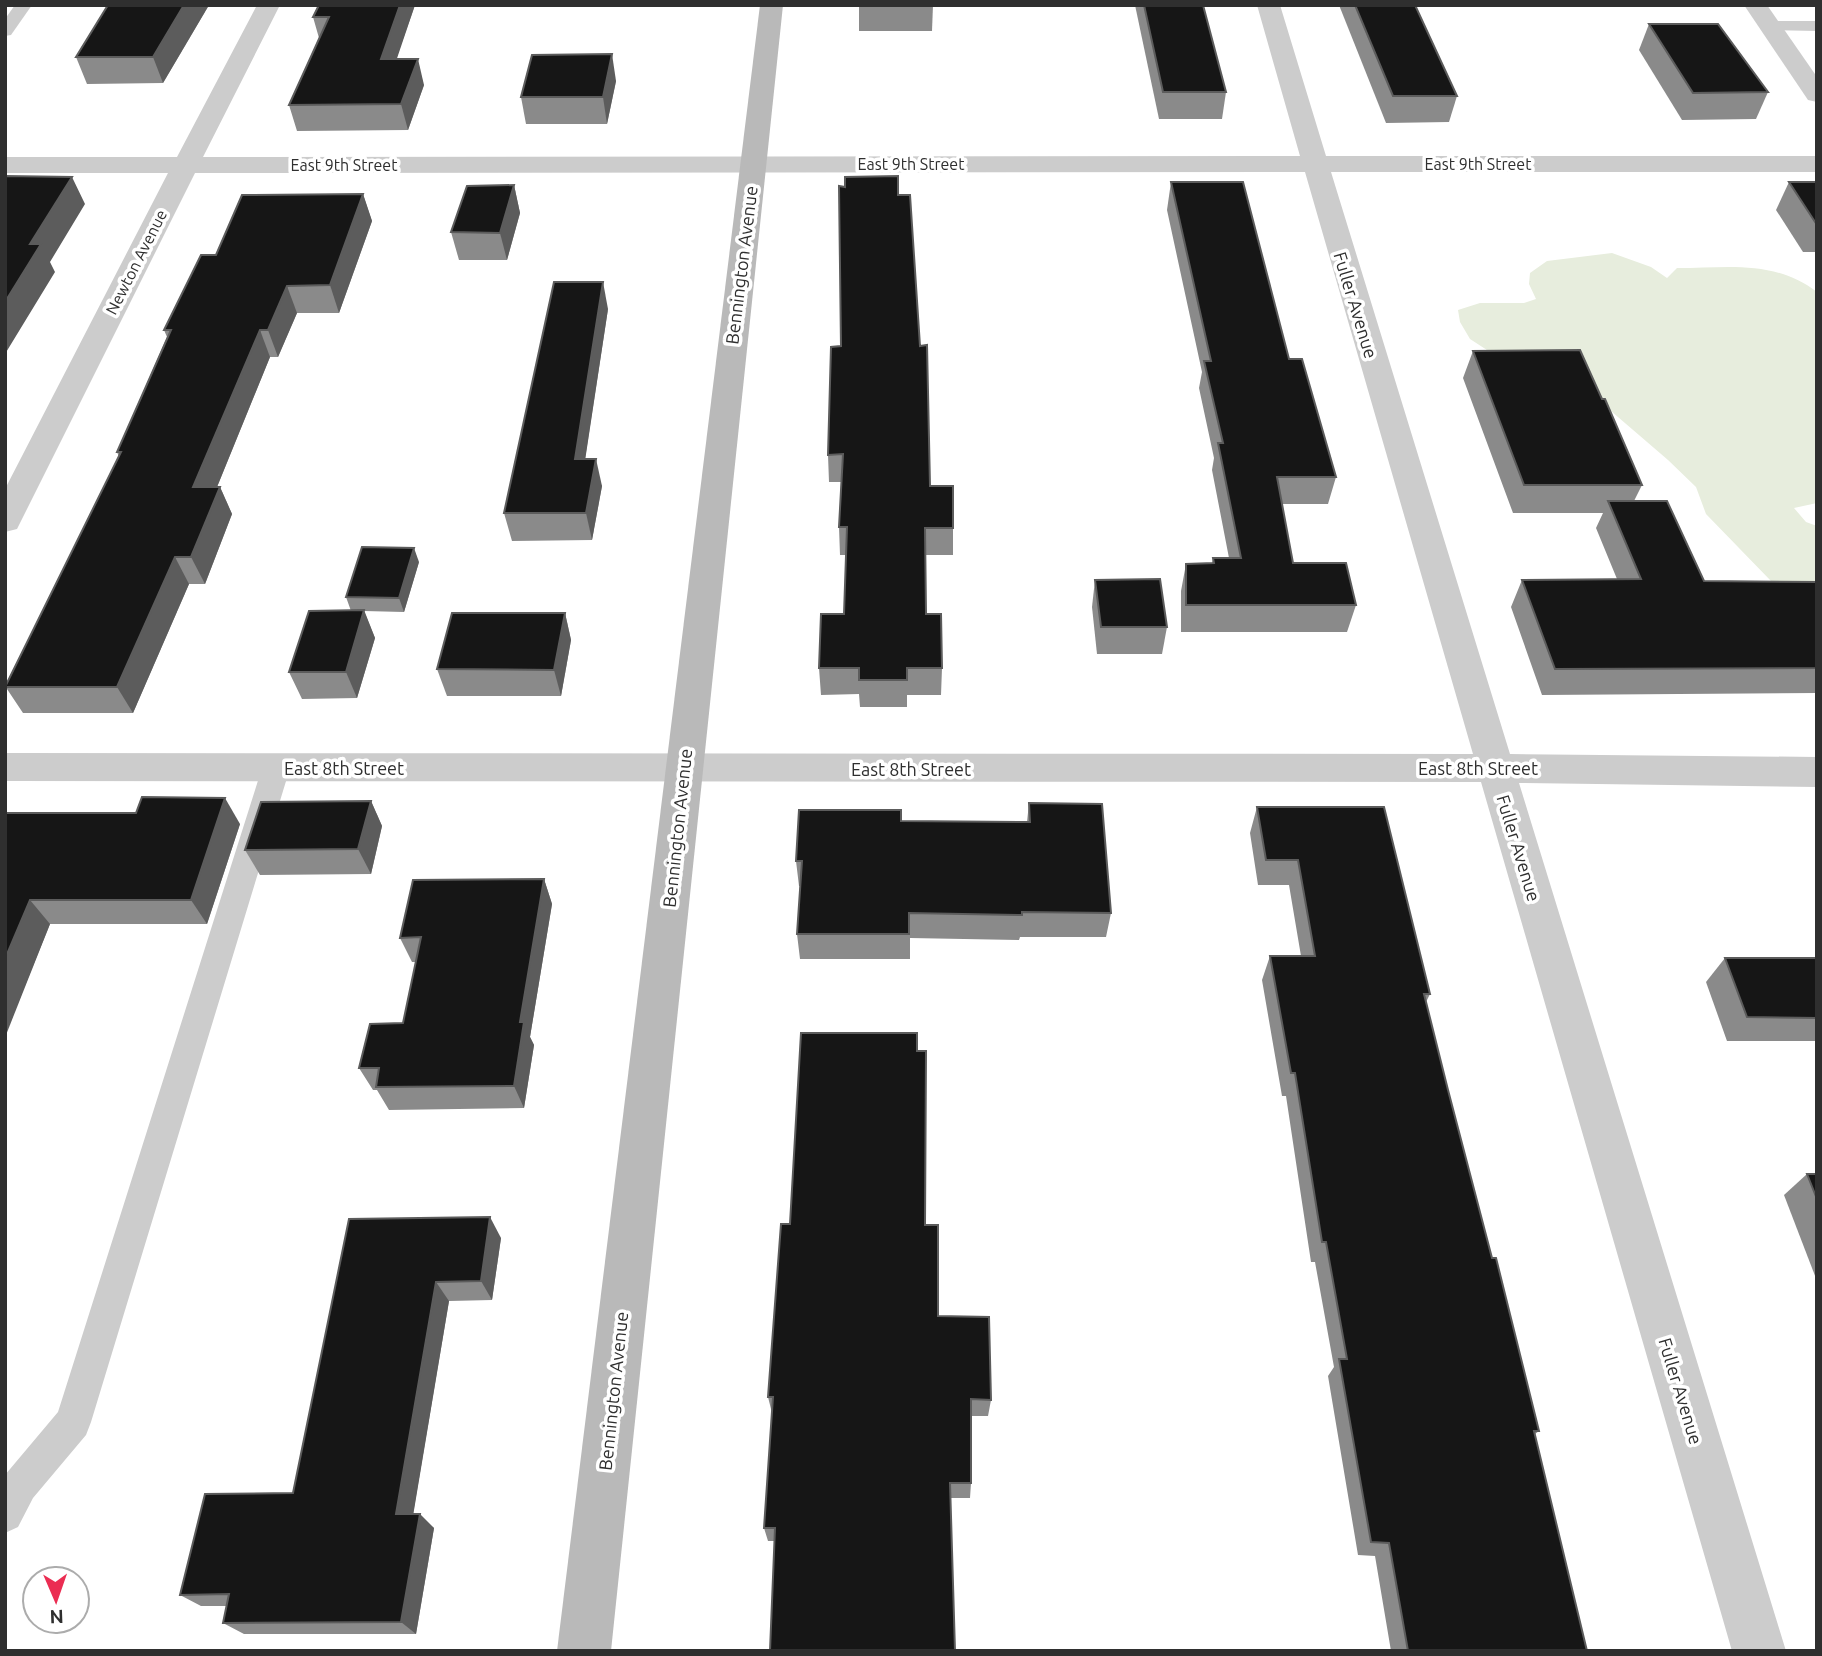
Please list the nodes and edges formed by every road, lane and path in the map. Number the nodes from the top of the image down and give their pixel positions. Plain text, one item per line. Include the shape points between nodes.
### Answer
1 (24, 5) edge
2 (269, 5) edge
3 (772, 5) edge
4 (1268, 5) edge
5 (1755, 5) edge
6 (1769, 26) junction
7 (1817, 26) edge
8 (5, 31) edge
9 (1817, 95) edge
10 (753, 164) junction
11 (1314, 164) junction
12 (1817, 164) edge
13 (5, 165) edge
14 (186, 165) junction
15 (5, 520) edge
16 (5, 767) edge
17 (276, 768) junction
18 (683, 768) junction
19 (1495, 768) junction
20 (1817, 772) edge
21 (5, 1514) edge
22 (584, 1651) edge
23 (1759, 1651) edge

1 - 8 lane
2 - 14 street, Newton Avenue
3 - 10 street, Bennington Avenue
4 - 11 street, Fuller Avenue
5 - 6 street
6 - 7 lane
6 - 9 street
10 - 11 street, East 9th Street
10 - 14 street, East 9th Street
10 - 18 street, Bennington Avenue
11 - 12 street, East 9th Street
11 - 19 street, Fuller Avenue
13 - 14 street, East 9th Street
14 - 15 street, Newton Avenue
16 - 17 street, East 8th Street
17 - 18 street, East 8th Street
17 - 21 lane via 73,1422 20,1485
18 - 19 street, East 8th Street
18 - 22 street, Bennington Avenue
19 - 20 street, East 8th Street
19 - 23 street, Fuller Avenue

